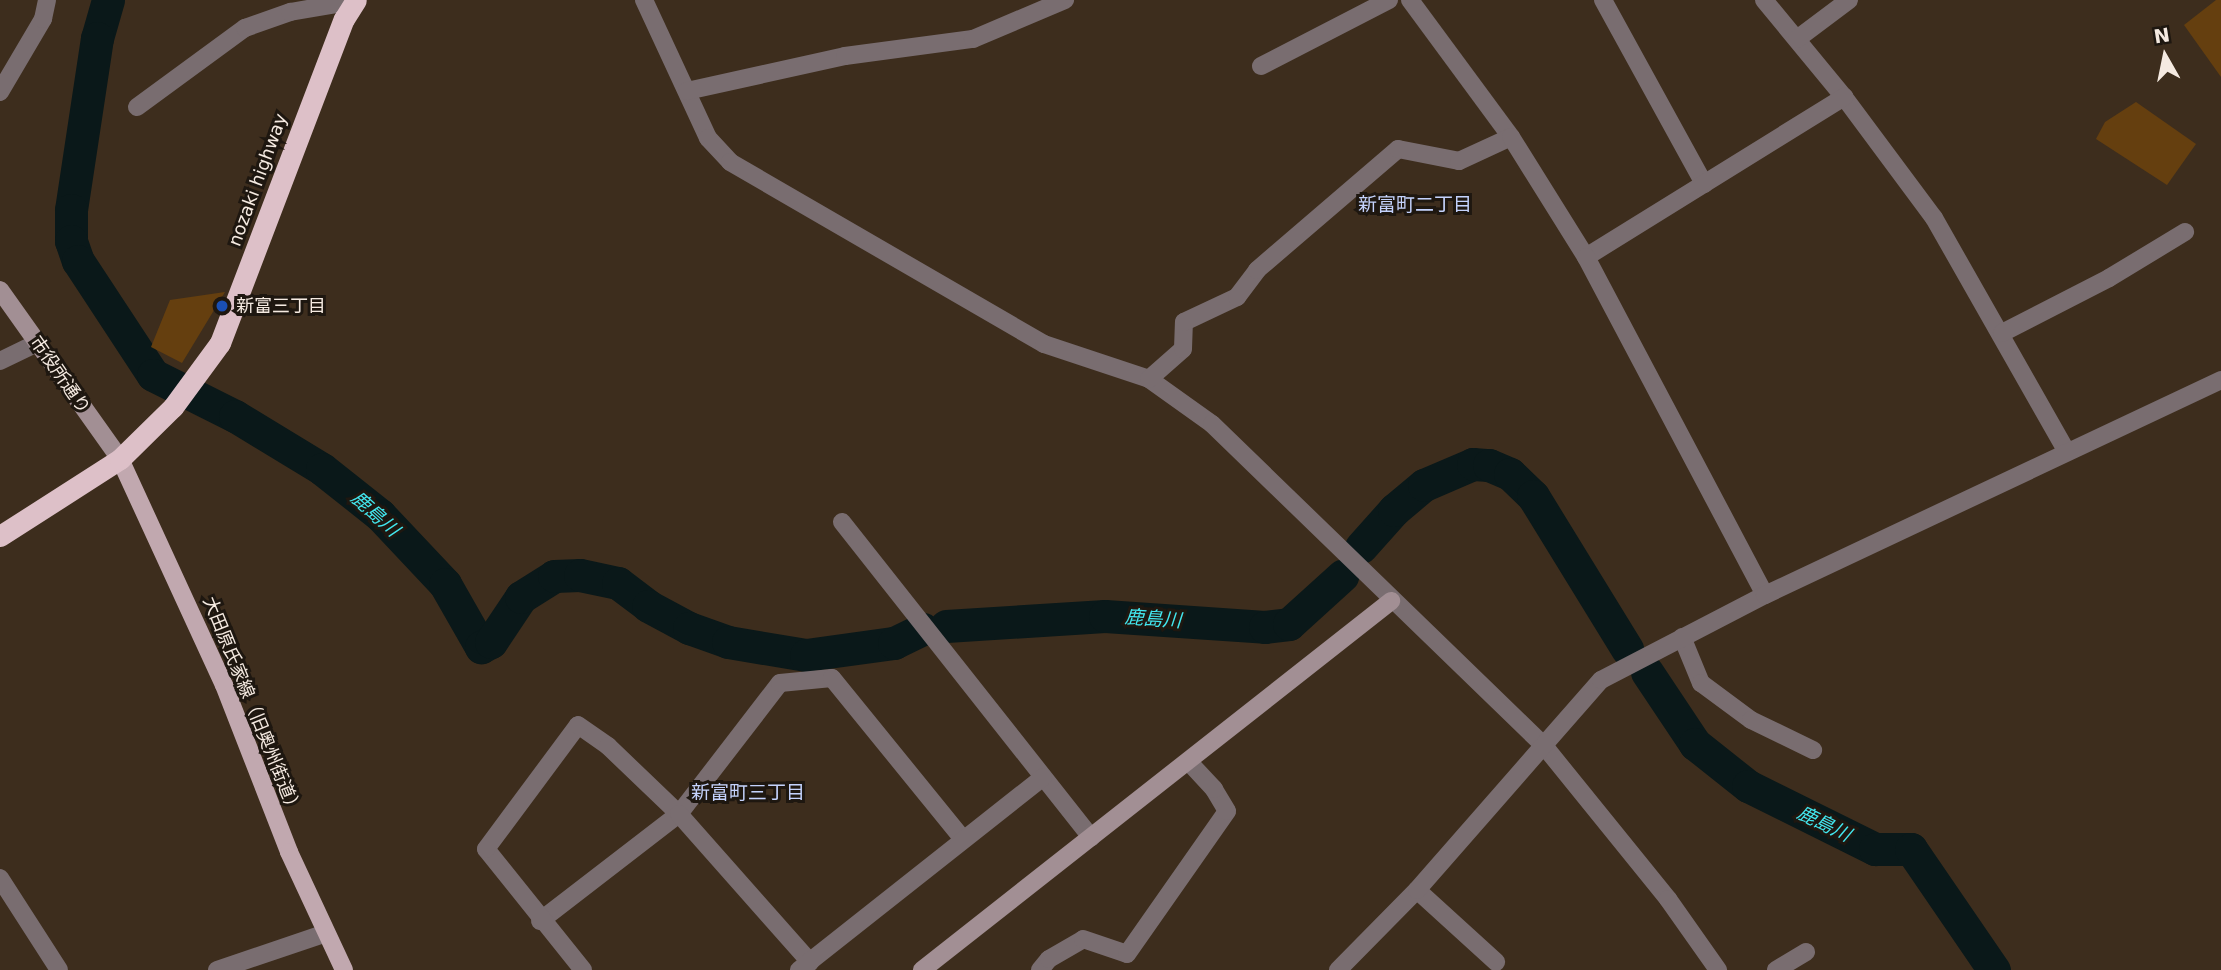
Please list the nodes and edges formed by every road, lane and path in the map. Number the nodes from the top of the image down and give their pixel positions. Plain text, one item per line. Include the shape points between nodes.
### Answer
1 (47, 0) edge
2 (644, 0) edge
3 (1065, 0) edge
4 (1390, 0) edge
5 (1410, 0) edge
6 (1602, 0) edge
7 (1763, 0) edge
8 (1849, 0) edge
9 (356, 1) edge
10 (287, 6) edge
11 (1797, 39) junction
12 (1261, 66) dead end
13 (687, 91) junction
14 (0, 92) edge
15 (1844, 97) junction
16 (137, 107) dead end
17 (1511, 137) junction
18 (1704, 184) junction
19 (2185, 232) dead end
20 (1587, 257) junction
21 (0, 290) edge
22 (2003, 333) junction
23 (37, 343) junction
24 (0, 361) edge
25 (1149, 379) junction
26 (2221, 380) edge
27 (2067, 452) junction
28 (120, 459) junction
29 (842, 522) dead end
30 (0, 536) edge
31 (1765, 595) junction
32 (1391, 601) junction
33 (1682, 637) junction
34 (1545, 747) junction
35 (1813, 750) dead end
36 (1189, 762) junction
37 (1043, 777) junction
38 (679, 814) junction
39 (1090, 837) junction
40 (962, 838) junction
41 (0, 878) edge
42 (1417, 890) junction
43 (540, 920) junction
44 (326, 933) junction
45 (1806, 952) dead end
46 (1496, 962) dead end
47 (805, 966) edge
48 (59, 970) edge
49 (217, 970) edge
50 (344, 970) edge
51 (583, 970) edge
52 (922, 970) edge
53 (1040, 970) edge
54 (1338, 970) edge
55 (1718, 970) edge
56 (1776, 970) edge

1 - 14 street via 43,19
2 - 13 street
3 - 13 street via 973,39 845,56
4 - 12 street
5 - 17 street
6 - 18 street
7 - 11 street
8 - 11 street
9 - 10 street
9 - 28 highway, nozaki highway via 323,74 232,318 173,407
10 - 16 street via 245,28
11 - 15 street
13 - 25 street via 708,138 730,162 1044,344
15 - 18 street
15 - 22 street via 1934,218
17 - 20 street
17 - 25 street via 1459,161 1398,149 1257,270 1237,297 1184,322 1183,349
18 - 20 street
19 - 22 street
20 - 31 street
21 - 23 street, 市役所通り
22 - 27 street
23 - 24 street
23 - 28 street, 市役所通り
25 - 32 street via 1212,424
26 - 27 street
27 - 31 street
28 - 30 highway
28 - 44 main road, 大田原氏家線（旧奥州街道） via 223,685
29 - 37 street
31 - 33 street
32 - 34 street
32 - 36 street
33 - 34 street via 1601,680
33 - 35 street via 1701,683 1751,720
34 - 42 street
34 - 55 street via 1668,899
36 - 39 street
36 - 53 street via 1227,811 1127,954 1083,939 1049,959
37 - 39 street
37 - 40 street
38 - 40 street via 780,683 832,678
38 - 43 street
38 - 43 street via 608,746 579,725 486,849
38 - 47 street
39 - 52 street
40 - 47 street
41 - 48 street
42 - 46 street
42 - 54 street
43 - 51 street
44 - 49 street
44 - 50 main road, 大田原氏家線（旧奥州街道）
45 - 56 street

